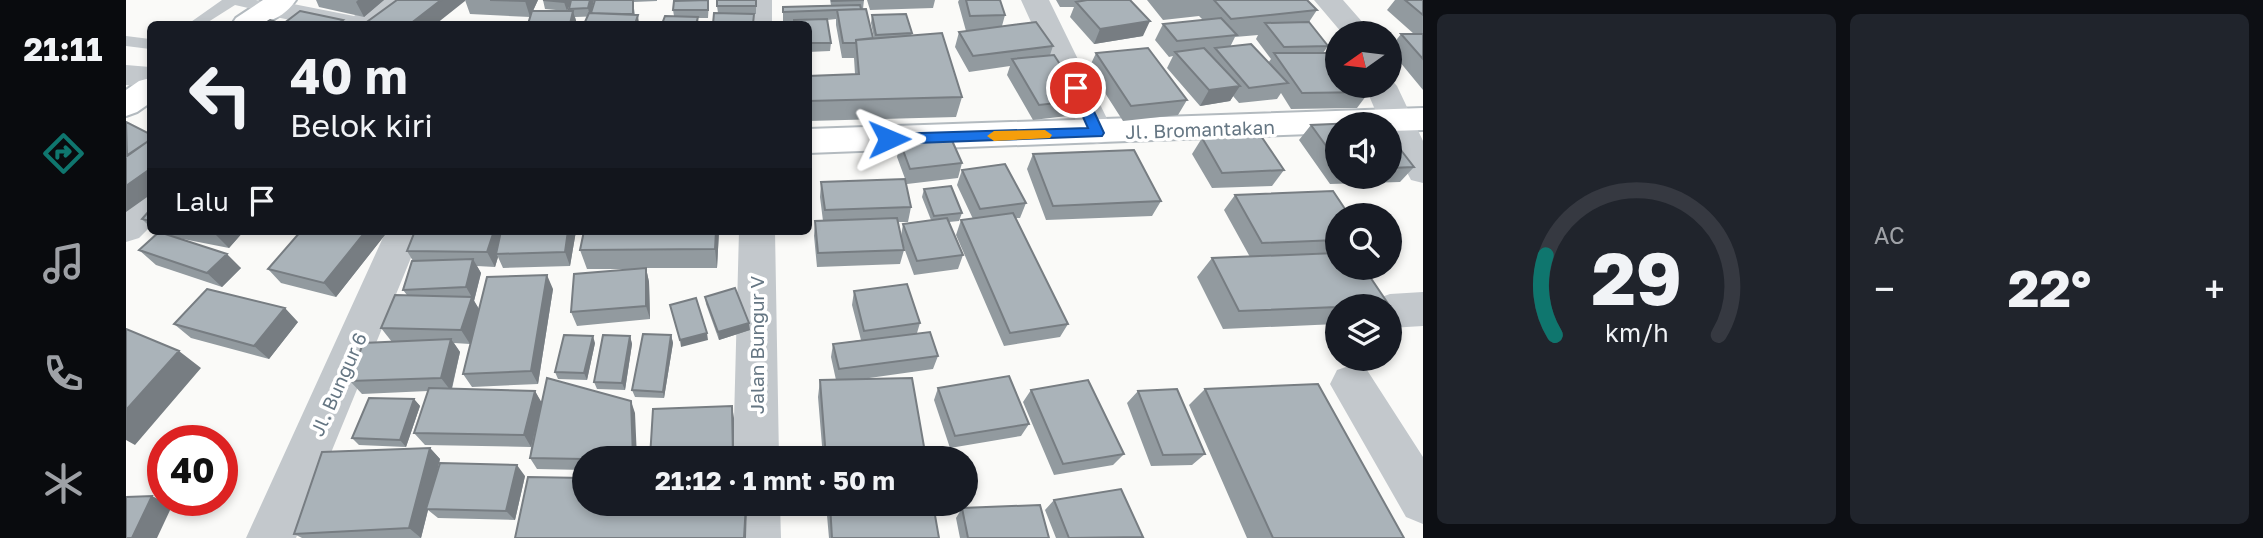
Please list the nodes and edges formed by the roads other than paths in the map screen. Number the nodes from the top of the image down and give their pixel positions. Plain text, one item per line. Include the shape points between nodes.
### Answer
1 (233, 0) edge
2 (392, 0) edge
3 (758, 0) edge
4 (1035, 0) edge
5 (1328, 0) edge
6 (277, 4) edge
7 (205, 21) edge
8 (251, 21) edge
9 (339, 21) edge
10 (366, 21) edge
11 (758, 21) edge
12 (1346, 21) edge
13 (126, 41) edge
14 (147, 44) edge
15 (1391, 98) edge
16 (1409, 120) edge
17 (1097, 133) junction
18 (812, 141) edge
19 (1423, 170) edge
20 (147, 209) edge
21 (126, 228) edge
22 (402, 235) edge
23 (757, 235) edge
24 (1423, 309) edge
25 (1402, 310) edge
26 (1352, 384) dead end
27 (756, 446) edge
28 (1423, 500) edge
29 (756, 516) edge
30 (271, 538) edge
31 (756, 538) edge

1 - 6 lane
1 - 7 lane
2 - 10 street
3 - 11 street
4 - 17 street
5 - 12 street
6 - 8 street
6 - 9 street
13 - 14 lane
15 - 16 street
16 - 17 street, Jl. Bromantakan
16 - 19 street
17 - 18 street, Jl. Bromantakan
20 - 21 street
22 - 30 street, Jl. Bungur 6
23 - 27 street, Jalan Bungur V
24 - 25 street
26 - 28 street
29 - 31 street

